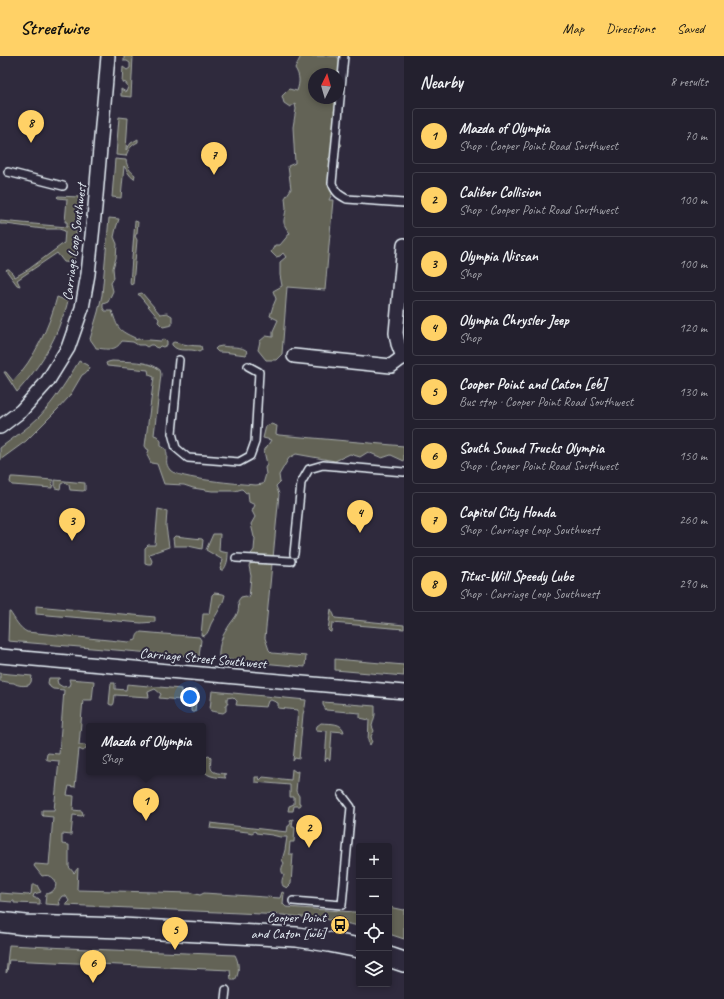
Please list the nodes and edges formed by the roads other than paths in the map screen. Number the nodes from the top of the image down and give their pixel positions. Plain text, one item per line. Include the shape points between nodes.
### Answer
1 (108, 56) edge
2 (344, 56) edge
3 (8, 172) dead end
4 (63, 186) dead end
5 (404, 203) edge
6 (404, 245) edge
7 (294, 356) dead end
8 (403, 358) edge
9 (179, 360) dead end
10 (248, 366) dead end
11 (0, 427) edge
12 (404, 472) edge
13 (294, 554) dead end
14 (236, 558) dead end
15 (291, 561) dead end
16 (0, 656) edge
17 (404, 692) edge
18 (342, 795) dead end
19 (293, 901) dead end
20 (0, 922) edge
21 (356, 947) edge
22 (392, 958) edge
23 (404, 962) edge
24 (226, 990) dead end
25 (225, 999) edge

1 - 11 street, Carriage Loop Southwest via 95,207 82,308 68,348 47,382 21,411
2 - 5 lane via 332,183 334,189 347,199
3 - 4 lane
6 - 8 street via 396,333
7 - 8 street via 391,366
9 - 10 lane via 172,433 176,448 188,458 195,459 239,462 250,456 254,442 259,372
12 - 13 lane via 323,465 309,469 301,483
14 - 15 lane
16 - 17 street, Carriage Street Southwest
18 - 19 lane via 352,807 342,905
20 - 21 main road via 297,937
22 - 23 main road
24 - 25 lane

